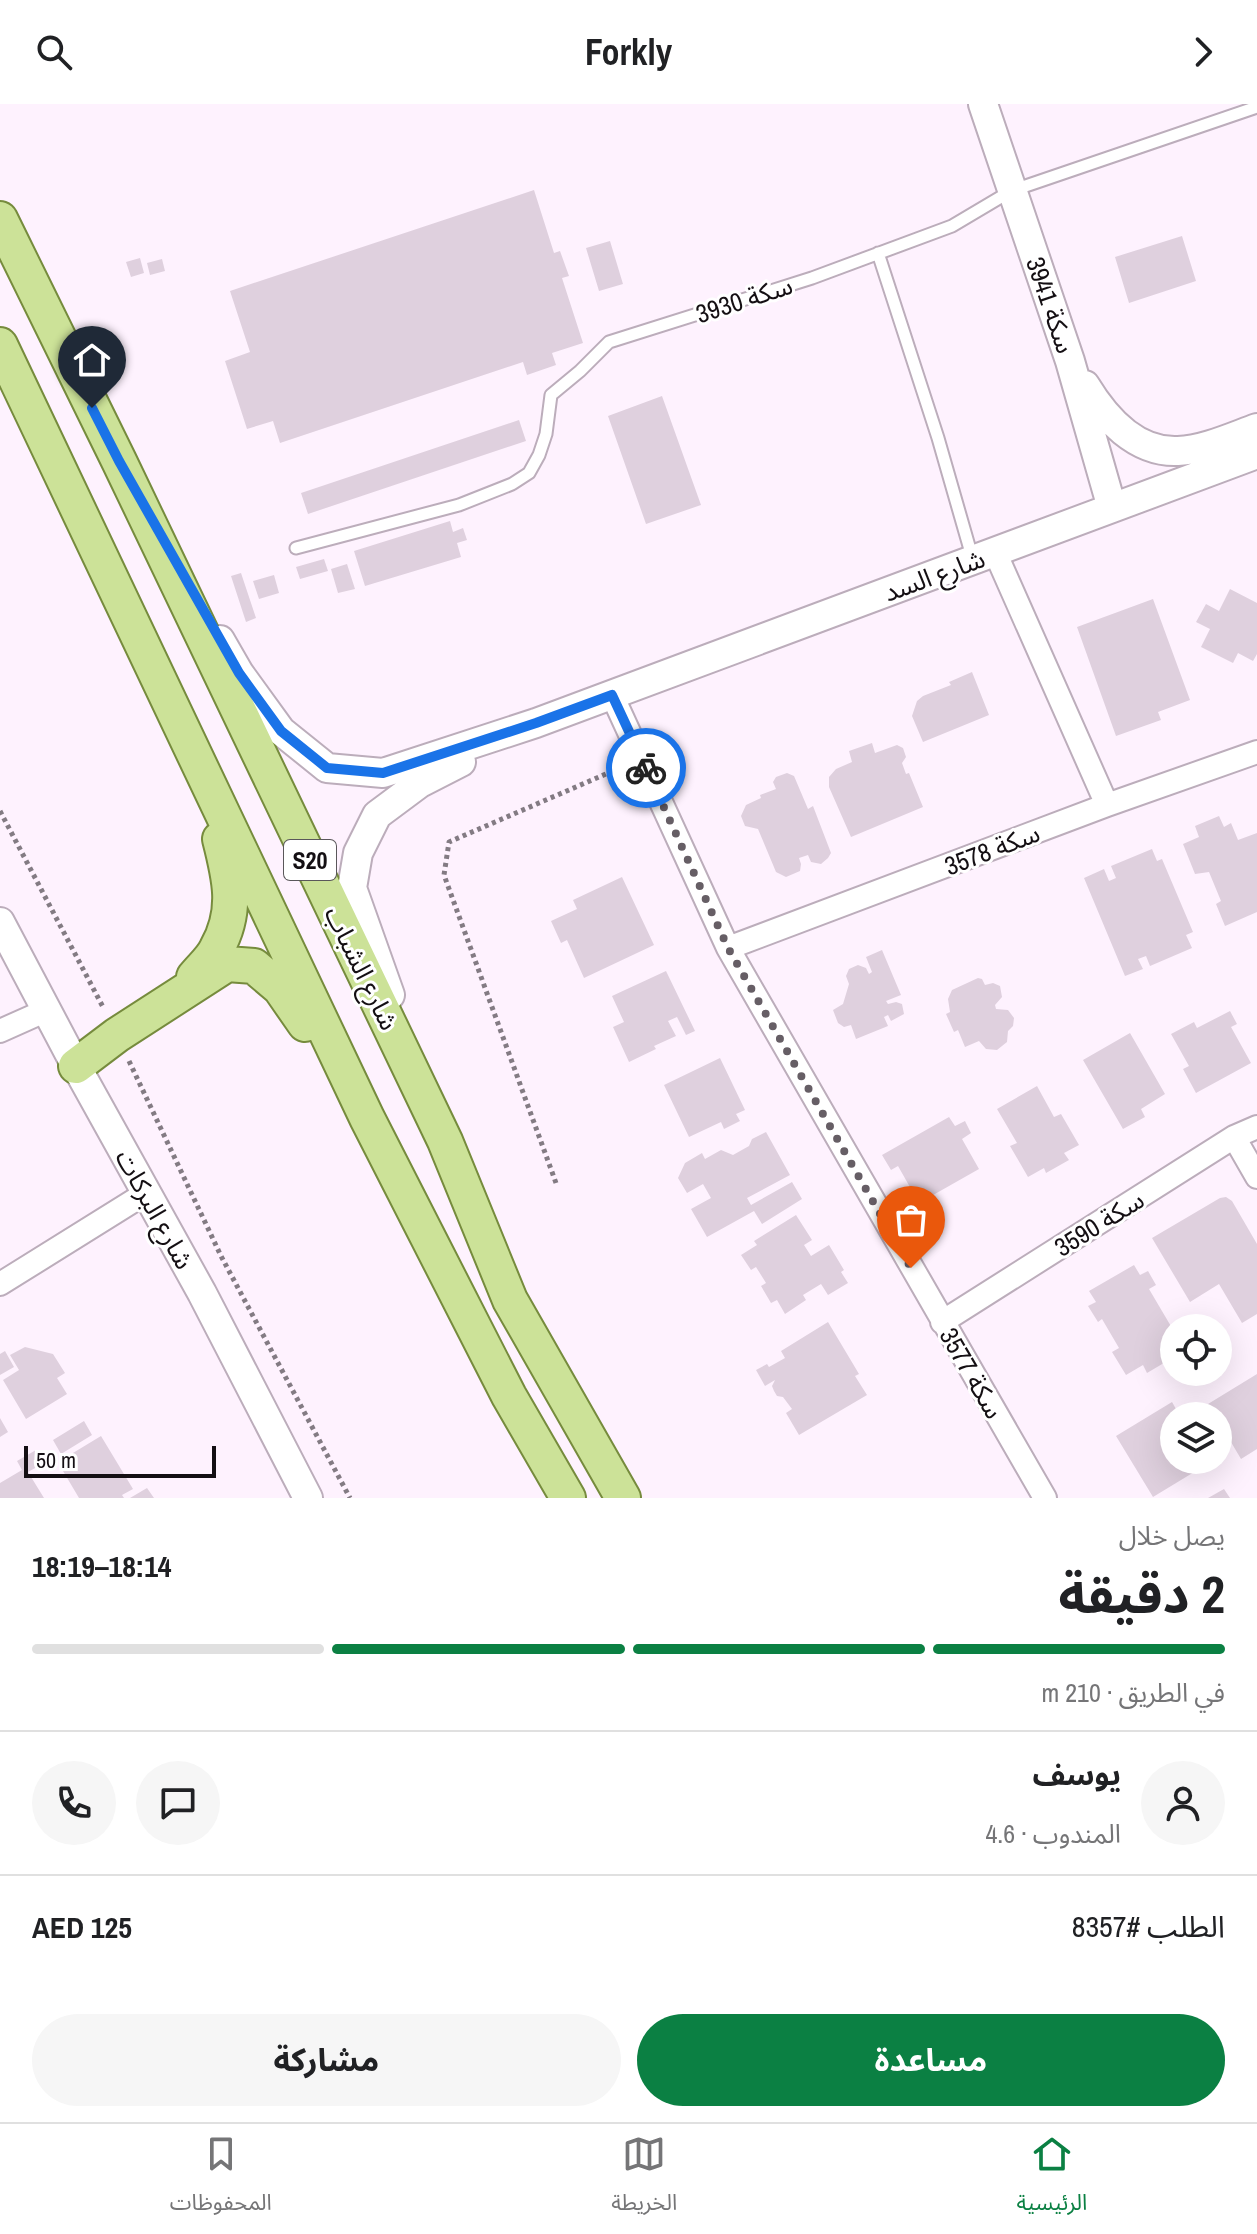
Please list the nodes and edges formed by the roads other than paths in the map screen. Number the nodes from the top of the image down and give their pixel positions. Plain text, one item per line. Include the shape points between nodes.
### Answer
1 (983, 104) edge
2 (1257, 107) edge
3 (1011, 191) junction
4 (0, 219) edge
5 (878, 253) junction
6 (0, 345) edge
7 (1070, 361) junction
8 (1257, 428) edge
9 (1257, 454) edge
10 (119, 461) junction
11 (1112, 508) junction
12 (296, 548) dead end
13 (984, 556) junction
14 (612, 695) junction
15 (536, 723) junction
16 (193, 750) junction
17 (1257, 752) edge
18 (1107, 805) junction
19 (0, 922) edge
20 (728, 948) junction
21 (175, 999) junction
22 (47, 1010) junction
23 (0, 1031) edge
24 (76, 1066) junction
25 (367, 1118) junction
26 (1257, 1127) edge
27 (1234, 1137) junction
28 (445, 1141) junction
29 (1257, 1177) edge
30 (146, 1193) junction
31 (0, 1284) edge
32 (942, 1322) junction
33 (308, 1498) edge
34 (568, 1498) edge
35 (623, 1498) edge
36 (1045, 1498) edge

1 - 3 street, سكة 3941
2 - 3 lane, سكة 3930
3 - 5 lane, سكة 3930 via 952,226
3 - 7 street, سكة 3941
4 - 10 main road, شارع الشباب / S20
5 - 12 lane, سكة 3930 via 609,342 551,395 546,434 529,473 459,505
5 - 13 lane via 938,438
6 - 16 main road, S20
7 - 8 street via 1105,414 1125,433 1158,450 1197,448
7 - 11 street, سكة 3941
9 - 11 street, شارع السد
10 - 15 street via 239,673 281,731 327,768 383,773
10 - 28 main road, شارع الشباب / S20
11 - 13 street, شارع السد
13 - 14 street, شارع السد
13 - 18 street
14 - 15 street, شارع السد
14 - 20 street, سكة 3577
15 - 28 street via 420,783 377,815 358,853 352,888
16 - 21 main road via 228,870 231,916 217,950
16 - 25 main road, S20
17 - 18 street, سكة 3578
18 - 20 street, سكة 3578
19 - 22 street, شارع البركات
20 - 32 street, سكة 3577
21 - 24 main road
21 - 25 main road via 227,964 254,966 280,988
22 - 23 street
22 - 24 street, شارع البركات
24 - 30 street, شارع البركات
25 - 34 main road, S20 via 509,1396
26 - 27 street, سكة 3590
27 - 29 street
27 - 32 street, سكة 3590
28 - 35 main road, شارع الشباب / S20 via 510,1300
30 - 31 street
30 - 33 street, شارع البركات
32 - 36 street, سكة 3577

